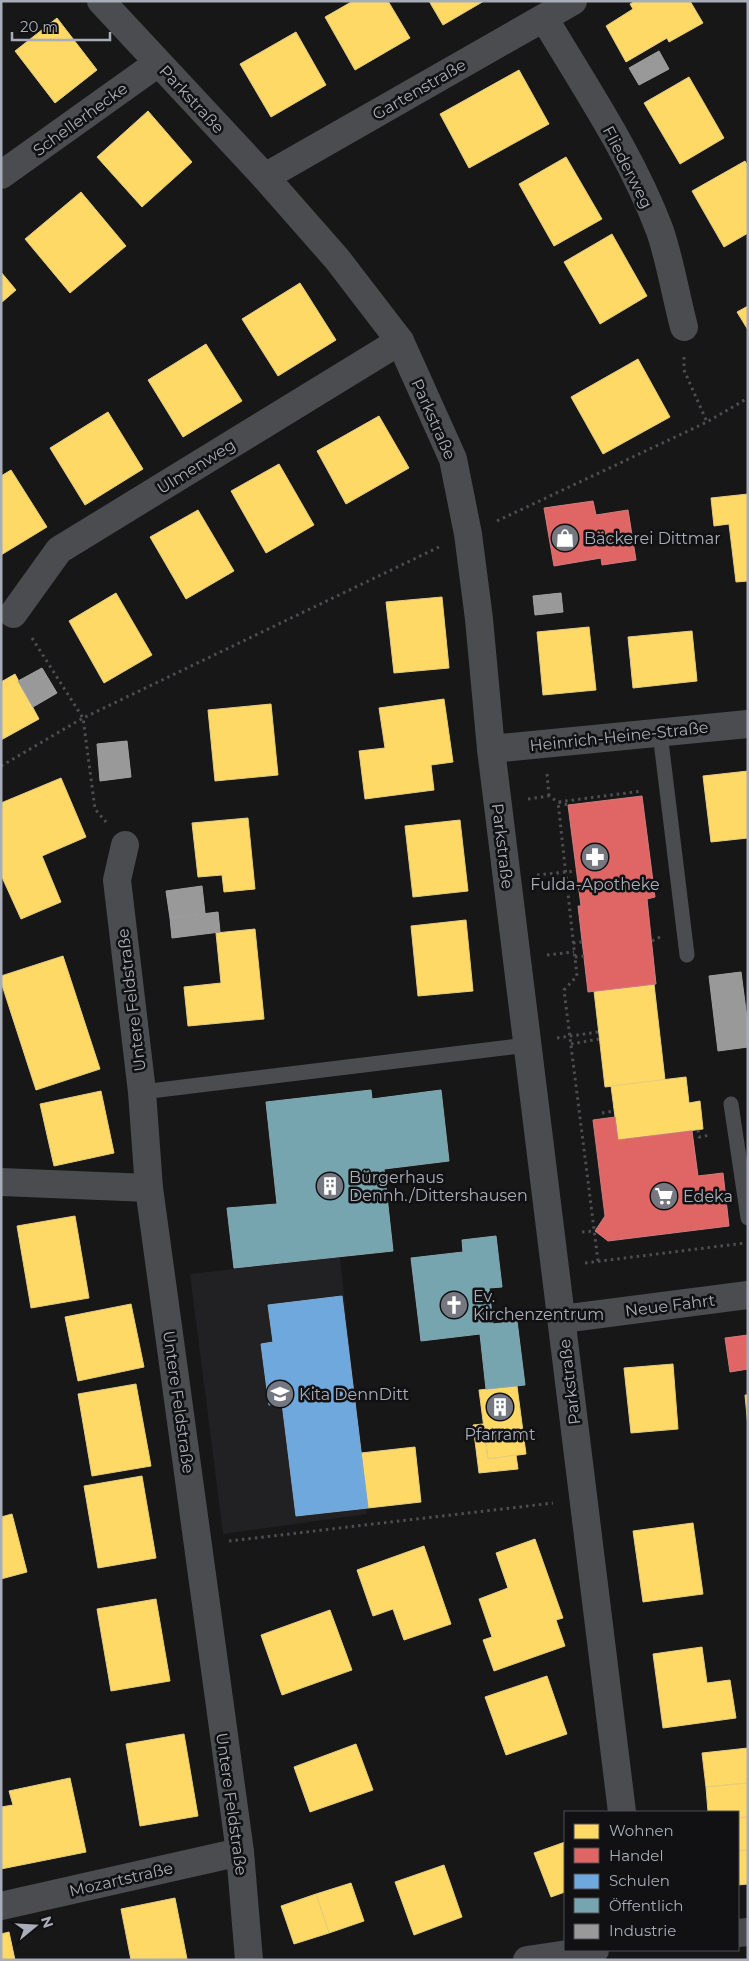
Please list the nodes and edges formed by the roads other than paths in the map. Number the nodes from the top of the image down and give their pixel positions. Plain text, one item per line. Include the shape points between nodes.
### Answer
1 (101, 1) edge
2 (573, 1) edge
3 (544, 18) junction
4 (158, 63) junction
5 (1, 175) edge
6 (265, 177) junction
7 (684, 327) road end
8 (400, 341) junction
9 (13, 614) road end
10 (748, 724) edge
11 (660, 733) junction
12 (491, 749) junction
13 (125, 845) road end
14 (687, 954) dead end
15 (527, 1045) junction
16 (142, 1092) junction
17 (731, 1104) dead end
18 (1, 1182) edge
19 (150, 1188) junction
20 (748, 1218) edge
21 (748, 1294) edge
22 (562, 1318) junction
23 (622, 1811) edge
24 (240, 1852) junction
25 (1, 1906) edge
26 (587, 1951) edge
27 (249, 1960) edge
28 (527, 1960) edge

1 - 4 street, Parkstraße
2 - 3 street, Gartenstraße
3 - 6 street, Gartenstraße
3 - 7 street, Fliederweg via 639,182 660,233
4 - 5 street, Schellerhecke
4 - 6 street, Parkstraße
6 - 8 street, Parkstraße via 338,259
8 - 9 street, Ulmenweg via 59,550
8 - 12 street, Parkstraße via 454,459 479,619
10 - 11 street, Heinrich-Heine-Straße
11 - 12 street, Heinrich-Heine-Straße
11 - 14 lane
12 - 15 street, Parkstraße
13 - 16 street, Untere Feldstraße via 117,880
15 - 16 lane
15 - 22 street, Parkstraße
16 - 19 street, Untere Feldstraße
17 - 20 lane
18 - 19 street
19 - 24 street, Untere Feldstraße
21 - 22 street, Neue Fahrt
22 - 23 street, Parkstraße
24 - 25 street, Mozartstraße
24 - 27 street, Untere Feldstraße
26 - 28 street

